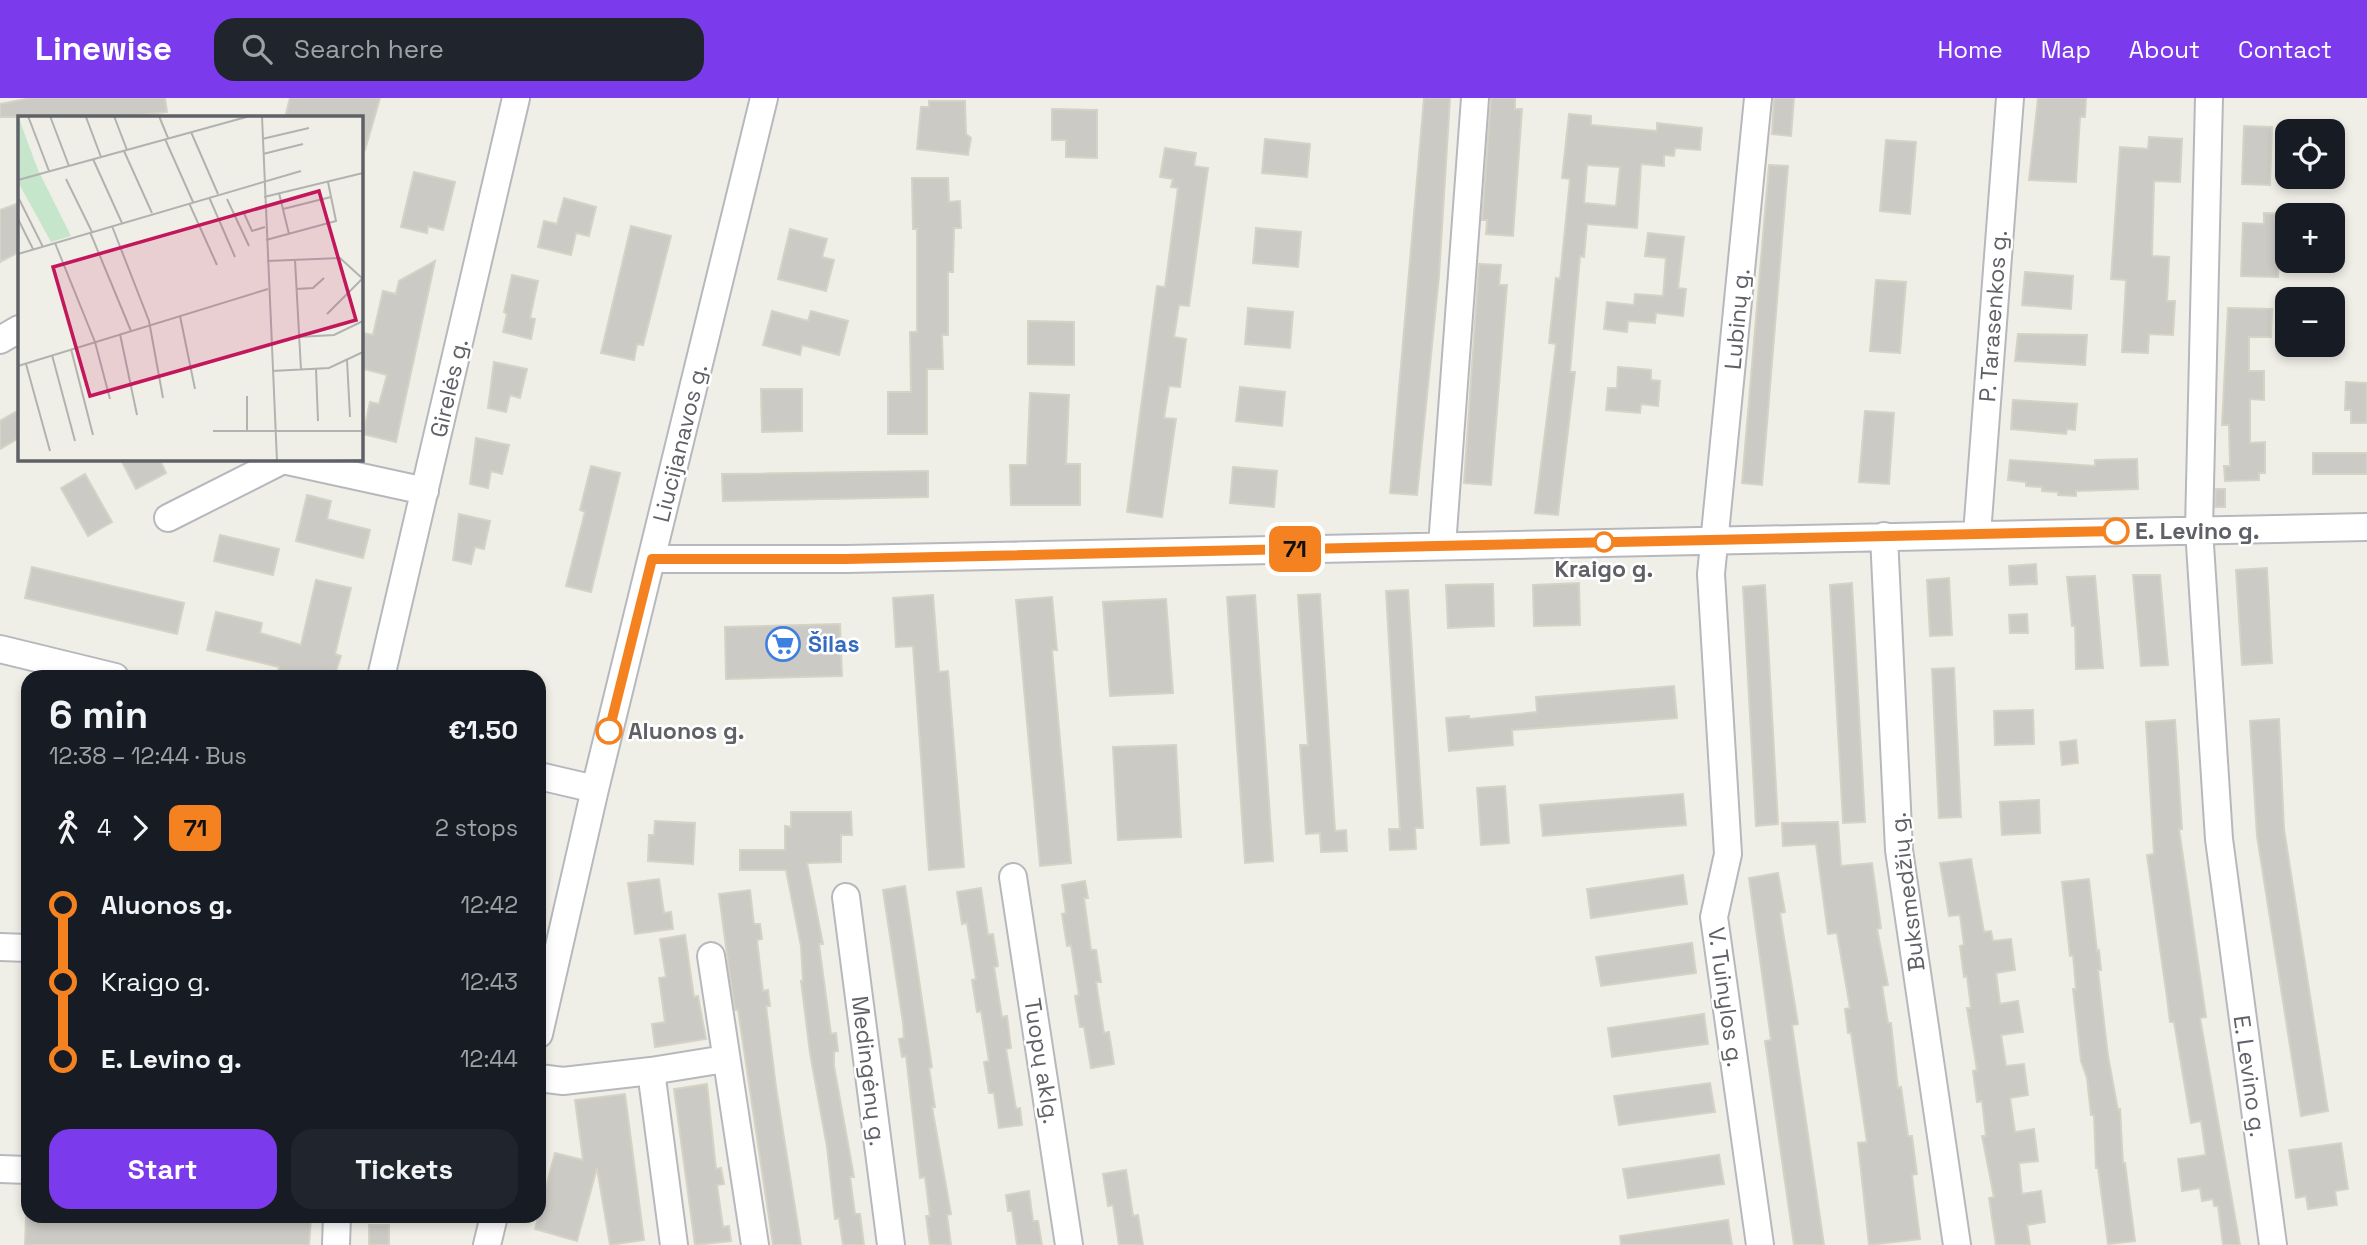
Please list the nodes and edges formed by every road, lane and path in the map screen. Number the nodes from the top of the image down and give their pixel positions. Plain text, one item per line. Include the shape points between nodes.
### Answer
1 (516, 98) edge
2 (764, 98) edge
3 (1475, 98) edge
4 (1758, 98) edge
5 (2010, 98) edge
6 (2209, 98) edge
7 (18, 330) edge
8 (0, 340) edge
9 (425, 491) junction
10 (167, 518) dead end
11 (2367, 527) edge
12 (2199, 529) junction
13 (1977, 534) junction
14 (1884, 536) junction
15 (1717, 540) junction
16 (1442, 546) junction
17 (652, 559) junction
18 (0, 649) edge
19 (86, 670) edge
20 (383, 670) edge
21 (546, 778) edge
22 (595, 789) junction
23 (1013, 877) dead end
24 (846, 897) dead end
25 (0, 947) edge
26 (21, 948) edge
27 (711, 956) dead end
28 (547, 968) edge
29 (725, 1059) junction
30 (651, 1071) junction
31 (546, 1079) edge
32 (0, 1169) edge
33 (21, 1170) edge
34 (337, 1223) edge
35 (492, 1223) edge
36 (336, 1245) edge
37 (487, 1245) edge
38 (674, 1245) edge
39 (755, 1245) edge
40 (891, 1245) edge
41 (1069, 1245) edge
42 (1760, 1245) edge
43 (1957, 1245) edge
44 (2273, 1245) edge

1 - 9 street, Girelės g.
2 - 17 street, Liucijanavos g.
3 - 16 street
4 - 15 street, Lubinų g.
5 - 13 street, P. Tarasenkos g.
6 - 12 street
7 - 8 street
9 - 10 street via 283,460
9 - 20 street, Girelės g.
11 - 12 street
12 - 13 street
12 - 44 street, E. Levino g. via 2218,839
13 - 14 street
14 - 15 street
14 - 43 street, Buksmedžių g. via 1899,850
15 - 16 street
15 - 42 street, V. Tuinylos g. via 1711,574 1728,854 1714,917
16 - 17 street
17 - 22 street, Liucijanavos g.
18 - 19 street
21 - 22 street
22 - 28 street, Liucijanavos g.
23 - 41 street, Tuopų aklg.
24 - 40 street, Medingėnų g.
25 - 26 street
27 - 29 street
29 - 30 street
29 - 39 street
30 - 31 street
30 - 38 street
32 - 33 street
34 - 36 street
35 - 37 street

